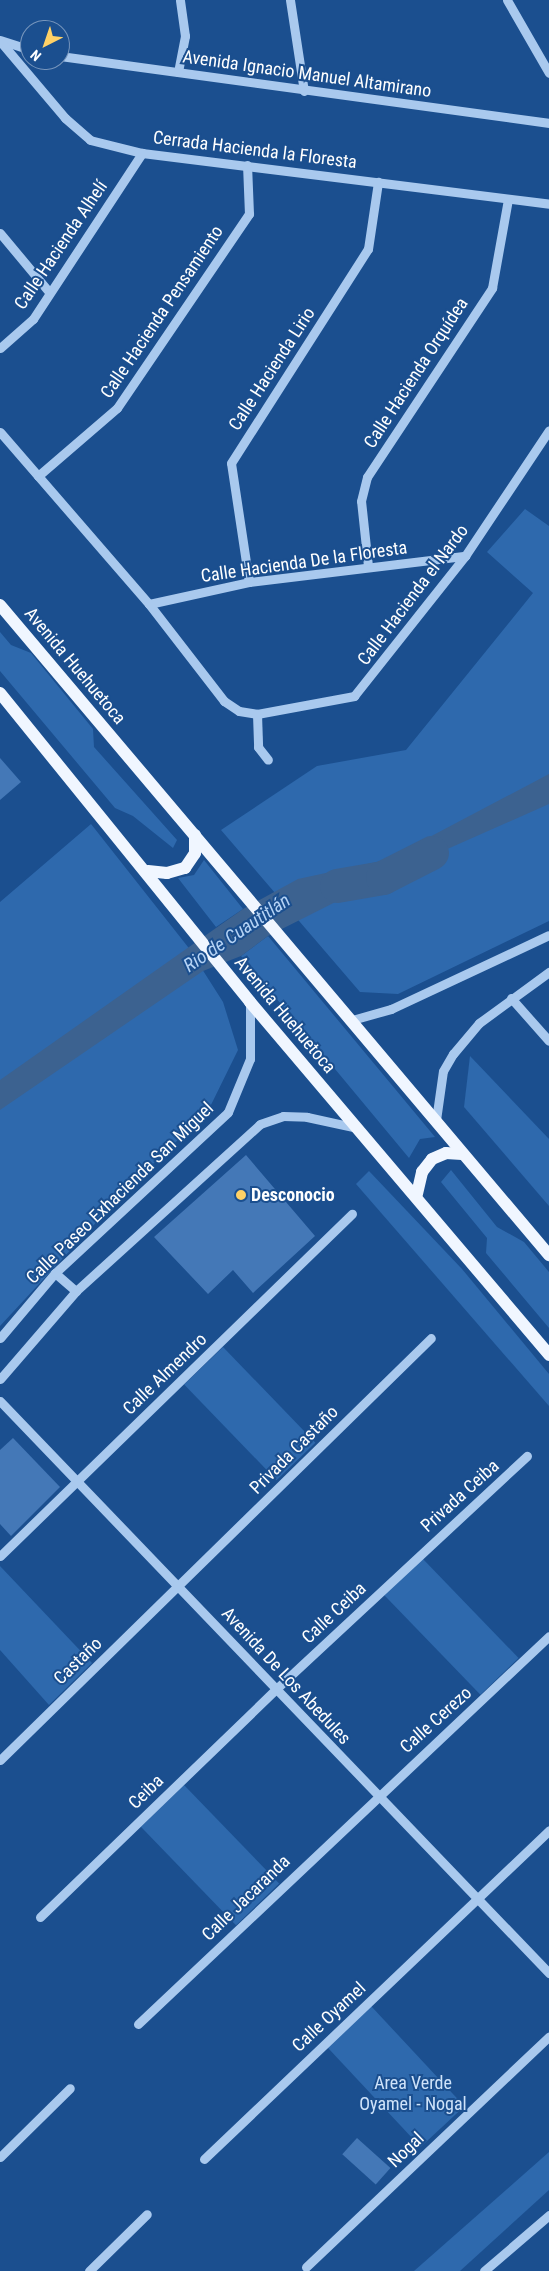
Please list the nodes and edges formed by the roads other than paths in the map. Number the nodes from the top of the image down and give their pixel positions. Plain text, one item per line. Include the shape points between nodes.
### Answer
1 (180, 0) edge
2 (290, 0) edge
3 (506, 0) edge
4 (0, 41) edge
5 (20, 47) edge
6 (70, 57) edge
7 (178, 72) junction
8 (549, 72) edge
9 (304, 91) junction
10 (549, 123) edge
11 (142, 152) junction
12 (247, 165) junction
13 (378, 182) junction
14 (508, 199) junction
15 (549, 204) edge
16 (0, 233) edge
17 (50, 292) junction
18 (0, 348) edge
19 (549, 430) edge
20 (0, 432) edge
21 (38, 476) junction
22 (464, 556) junction
23 (368, 566) junction
24 (249, 582) junction
25 (149, 604) junction
26 (0, 605) edge
27 (0, 693) edge
28 (257, 714) junction
29 (268, 760) dead end
30 (195, 835) junction
31 (148, 871) junction
32 (549, 935) edge
33 (549, 972) edge
34 (511, 998) junction
35 (250, 1002) junction
36 (352, 1020) junction
37 (549, 1041) edge
38 (436, 1120) junction
39 (358, 1129) junction
40 (462, 1154) junction
41 (417, 1194) junction
42 (352, 1214) dead end
43 (549, 1255) edge
44 (55, 1273) junction
45 (76, 1291) junction
46 (0, 1338) edge
47 (431, 1338) dead end
48 (549, 1355) edge
49 (0, 1379) edge
50 (0, 1401) edge
51 (527, 1456) dead end
52 (78, 1481) junction
53 (0, 1556) edge
54 (415, 1559) joint
55 (179, 1585) junction
56 (549, 1636) edge
57 (275, 1690) junction
58 (0, 1760) edge
59 (377, 1796) junction
60 (549, 1830) edge
61 (478, 1899) junction
62 (40, 1917) dead end
63 (549, 1973) edge
64 (138, 2024) dead end
65 (549, 2036) edge
66 (70, 2088) dead end
67 (0, 2157) edge
68 (204, 2159) dead end
69 (148, 2214) dead end
70 (549, 2215) edge
71 (306, 2267) dead end
72 (89, 2271) edge
73 (484, 2271) edge

1 - 7 street via 185,36
2 - 9 street
3 - 8 street
4 - 5 street
4 - 11 street, Cerrada Hacienda la Floresta via 65,118 90,140
6 - 7 street, Avenida Ignacio Manuel Altamirano
7 - 9 street, Avenida Ignacio Manuel Altamirano
9 - 10 street, Avenida Ignacio Manuel Altamirano
11 - 12 street, Cerrada Hacienda la Floresta
11 - 17 street, Calle Hacienda Alhelí
12 - 13 street, Cerrada Hacienda la Floresta
12 - 21 street, Calle Hacienda Pensamiento via 249,214 117,408
13 - 14 street, Cerrada Hacienda la Floresta
13 - 24 street, Calle Hacienda Lirio via 368,249 231,464
14 - 15 street, Cerrada Hacienda la Floresta
14 - 23 street, Calle Hacienda Orquídea via 492,288 367,477 361,501
16 - 17 street
17 - 18 street, Calle Hacienda Alhelí via 33,319
19 - 22 street, Calle Hacienda el Nardo
20 - 21 street, Calle Hacienda el Nardo
21 - 25 street, Calle Hacienda el Nardo
22 - 23 street, Calle Hacienda De la Floresta
22 - 28 street, Calle Hacienda el Nardo via 354,696
23 - 24 street, Calle Hacienda De la Floresta
24 - 25 street, Calle Hacienda De la Floresta
25 - 28 street, Calle Hacienda el Nardo via 224,701 239,711
26 - 30 main road, Avenida Huehuetoca
27 - 31 main road, Avenida Huehuetoca
28 - 29 street via 258,747
30 - 31 main road via 195,853 184,868 167,873
30 - 36 main road, Avenida Huehuetoca
31 - 35 main road, Avenida Huehuetoca via 195,936
32 - 36 street via 391,1010
33 - 34 street
34 - 37 street
34 - 38 street via 479,1023 453,1054 443,1072
35 - 39 main road, Avenida Huehuetoca
35 - 44 street, Calle Paseo Exhacienda San Miguel via 250,1059 228,1112
36 - 38 main road, Avenida Huehuetoca
38 - 40 main road, Avenida Huehuetoca
39 - 41 main road, Avenida Huehuetoca
39 - 45 street via 307,1117 283,1116 260,1124
40 - 41 main road via 446,1153 432,1159 422,1172
40 - 43 main road, Avenida Huehuetoca
41 - 48 main road, Avenida Huehuetoca
42 - 52 street, Calle Almendro
44 - 45 street
44 - 46 street, Calle Paseo Exhacienda San Miguel
45 - 49 street
47 - 55 street, Privada Castaño
50 - 52 street, Avenida De Los Abedules
51 - 54 street, Privada Ceiba
52 - 53 street, Calle Almendro
52 - 55 street, Avenida De Los Abedules
54 - 57 street, Calle Ceiba
55 - 57 street, Avenida De Los Abedules
55 - 58 street, Castaño
56 - 59 street, Calle Cerezo
57 - 59 street, Avenida De Los Abedules
57 - 62 street, Ceiba
59 - 61 street, Avenida De Los Abedules
59 - 64 street, Calle Jacaranda
60 - 61 street, Calle Oyamel
61 - 63 street, Avenida De Los Abedules
61 - 68 street, Calle Oyamel
65 - 71 street, Nogal
66 - 67 street
69 - 72 street
70 - 73 street

